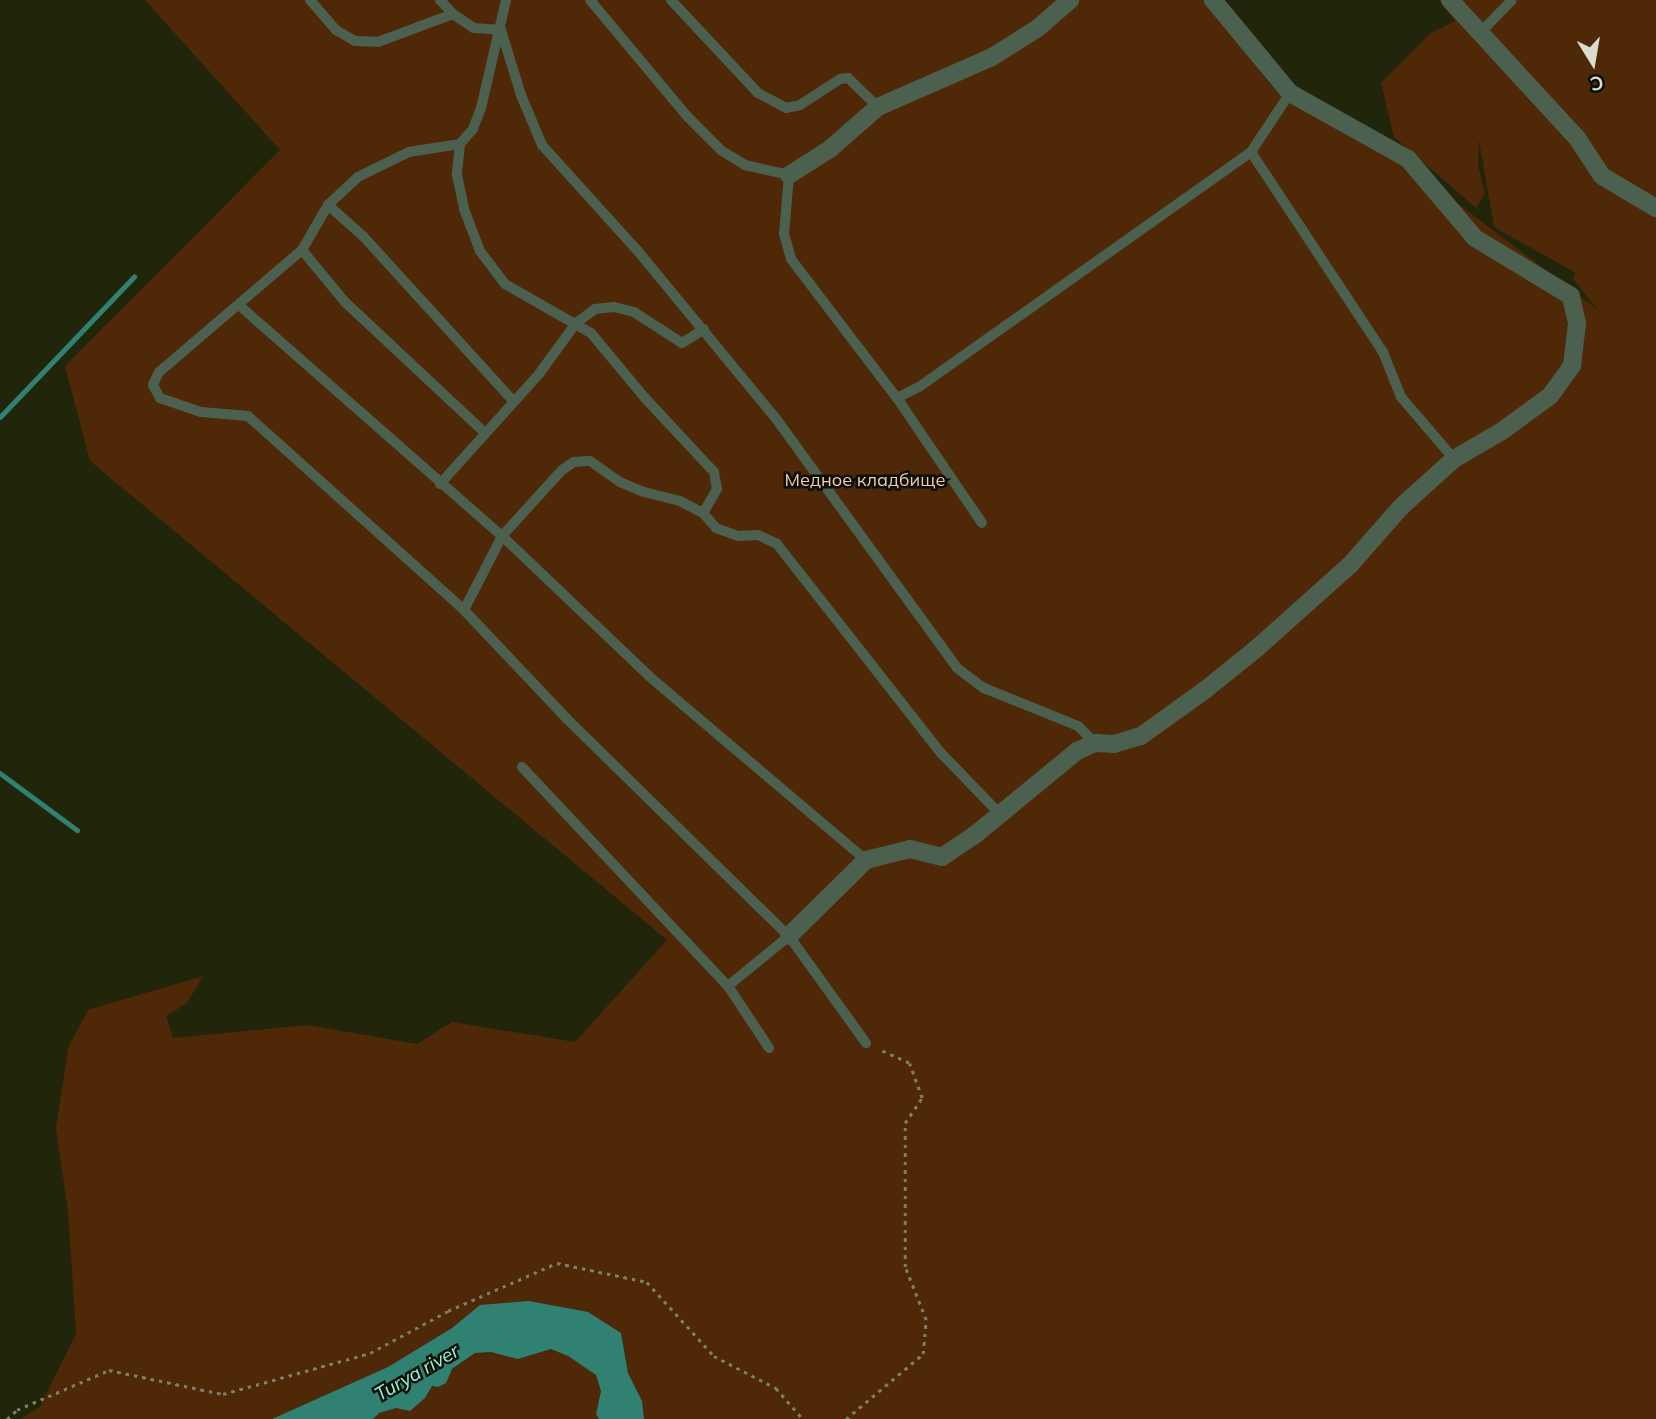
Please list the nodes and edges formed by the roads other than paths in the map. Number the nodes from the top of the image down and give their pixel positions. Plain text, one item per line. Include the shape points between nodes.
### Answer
1 (310, 0) edge
2 (440, 0) edge
3 (506, 0) edge
4 (590, 0) edge
5 (671, 0) edge
6 (1070, 0) edge
7 (1213, 0) edge
8 (1450, 0) edge
9 (1512, 0) edge
10 (453, 14) junction
11 (501, 30) junction
12 (1479, 34) junction
13 (1290, 93) junction
14 (878, 107) junction
15 (460, 144) junction
16 (1251, 152) junction
17 (789, 176) junction
18 (328, 205) junction
19 (1656, 208) edge
20 (302, 250) junction
21 (240, 306) junction
22 (576, 323) junction
23 (704, 329) junction
24 (897, 398) junction
25 (513, 401) junction
26 (485, 433) junction
27 (1454, 459) junction
28 (440, 484) junction
29 (703, 513) junction
30 (982, 523) dead end
31 (502, 536) junction
32 (464, 610) junction
33 (1095, 743) junction
34 (522, 767) dead end
35 (999, 813) junction
36 (866, 860) junction
37 (789, 936) junction
38 (728, 986) junction
39 (866, 1043) road end
40 (769, 1048) dead end

1 - 10 lane via 335,30 355,41 378,42
2 - 10 lane
3 - 11 lane
4 - 17 lane via 688,117 722,150 745,165
5 - 14 lane via 758,93 786,108 800,106 848,78
6 - 14 street via 1038,28 992,57
7 - 13 street
8 - 12 street
9 - 12 lane
10 - 11 lane via 474,28
11 - 15 lane via 481,108 473,129
11 - 23 lane via 520,95 542,145
12 - 19 street via 1577,138 1602,176
13 - 16 lane
13 - 27 street via 1408,159 1475,238 1571,296 1577,323 1572,366 1550,396
14 - 17 street via 830,149
15 - 18 lane via 409,152 358,177
15 - 22 lane via 457,175 480,251 505,284
16 - 24 lane via 919,387
16 - 27 lane via 1383,352 1401,397
17 - 24 lane via 784,234 791,259
18 - 20 lane
18 - 25 lane via 363,236
20 - 21 lane
20 - 26 lane via 345,302
21 - 28 lane
21 - 32 lane via 159,372 153,385 160,398 201,412 248,416
22 - 23 lane via 595,309 614,307 634,312 682,344
22 - 25 lane
22 - 29 lane via 591,333 714,472 717,489
23 - 33 lane via 777,420 957,668 985,688 1078,726
24 - 30 lane
25 - 26 lane
26 - 28 lane
27 - 33 street via 1401,507 1350,565 1205,690 1141,736 1114,744
28 - 31 lane
29 - 31 lane via 620,482 590,461 574,461
29 - 35 lane via 716,528 738,536 758,535 777,544 941,753
31 - 32 lane
31 - 36 lane via 650,677
32 - 37 lane via 566,719
33 - 35 street via 1077,751
34 - 38 lane
35 - 36 street via 942,857 910,849
36 - 37 street
37 - 38 lane
37 - 39 lane
38 - 40 lane

